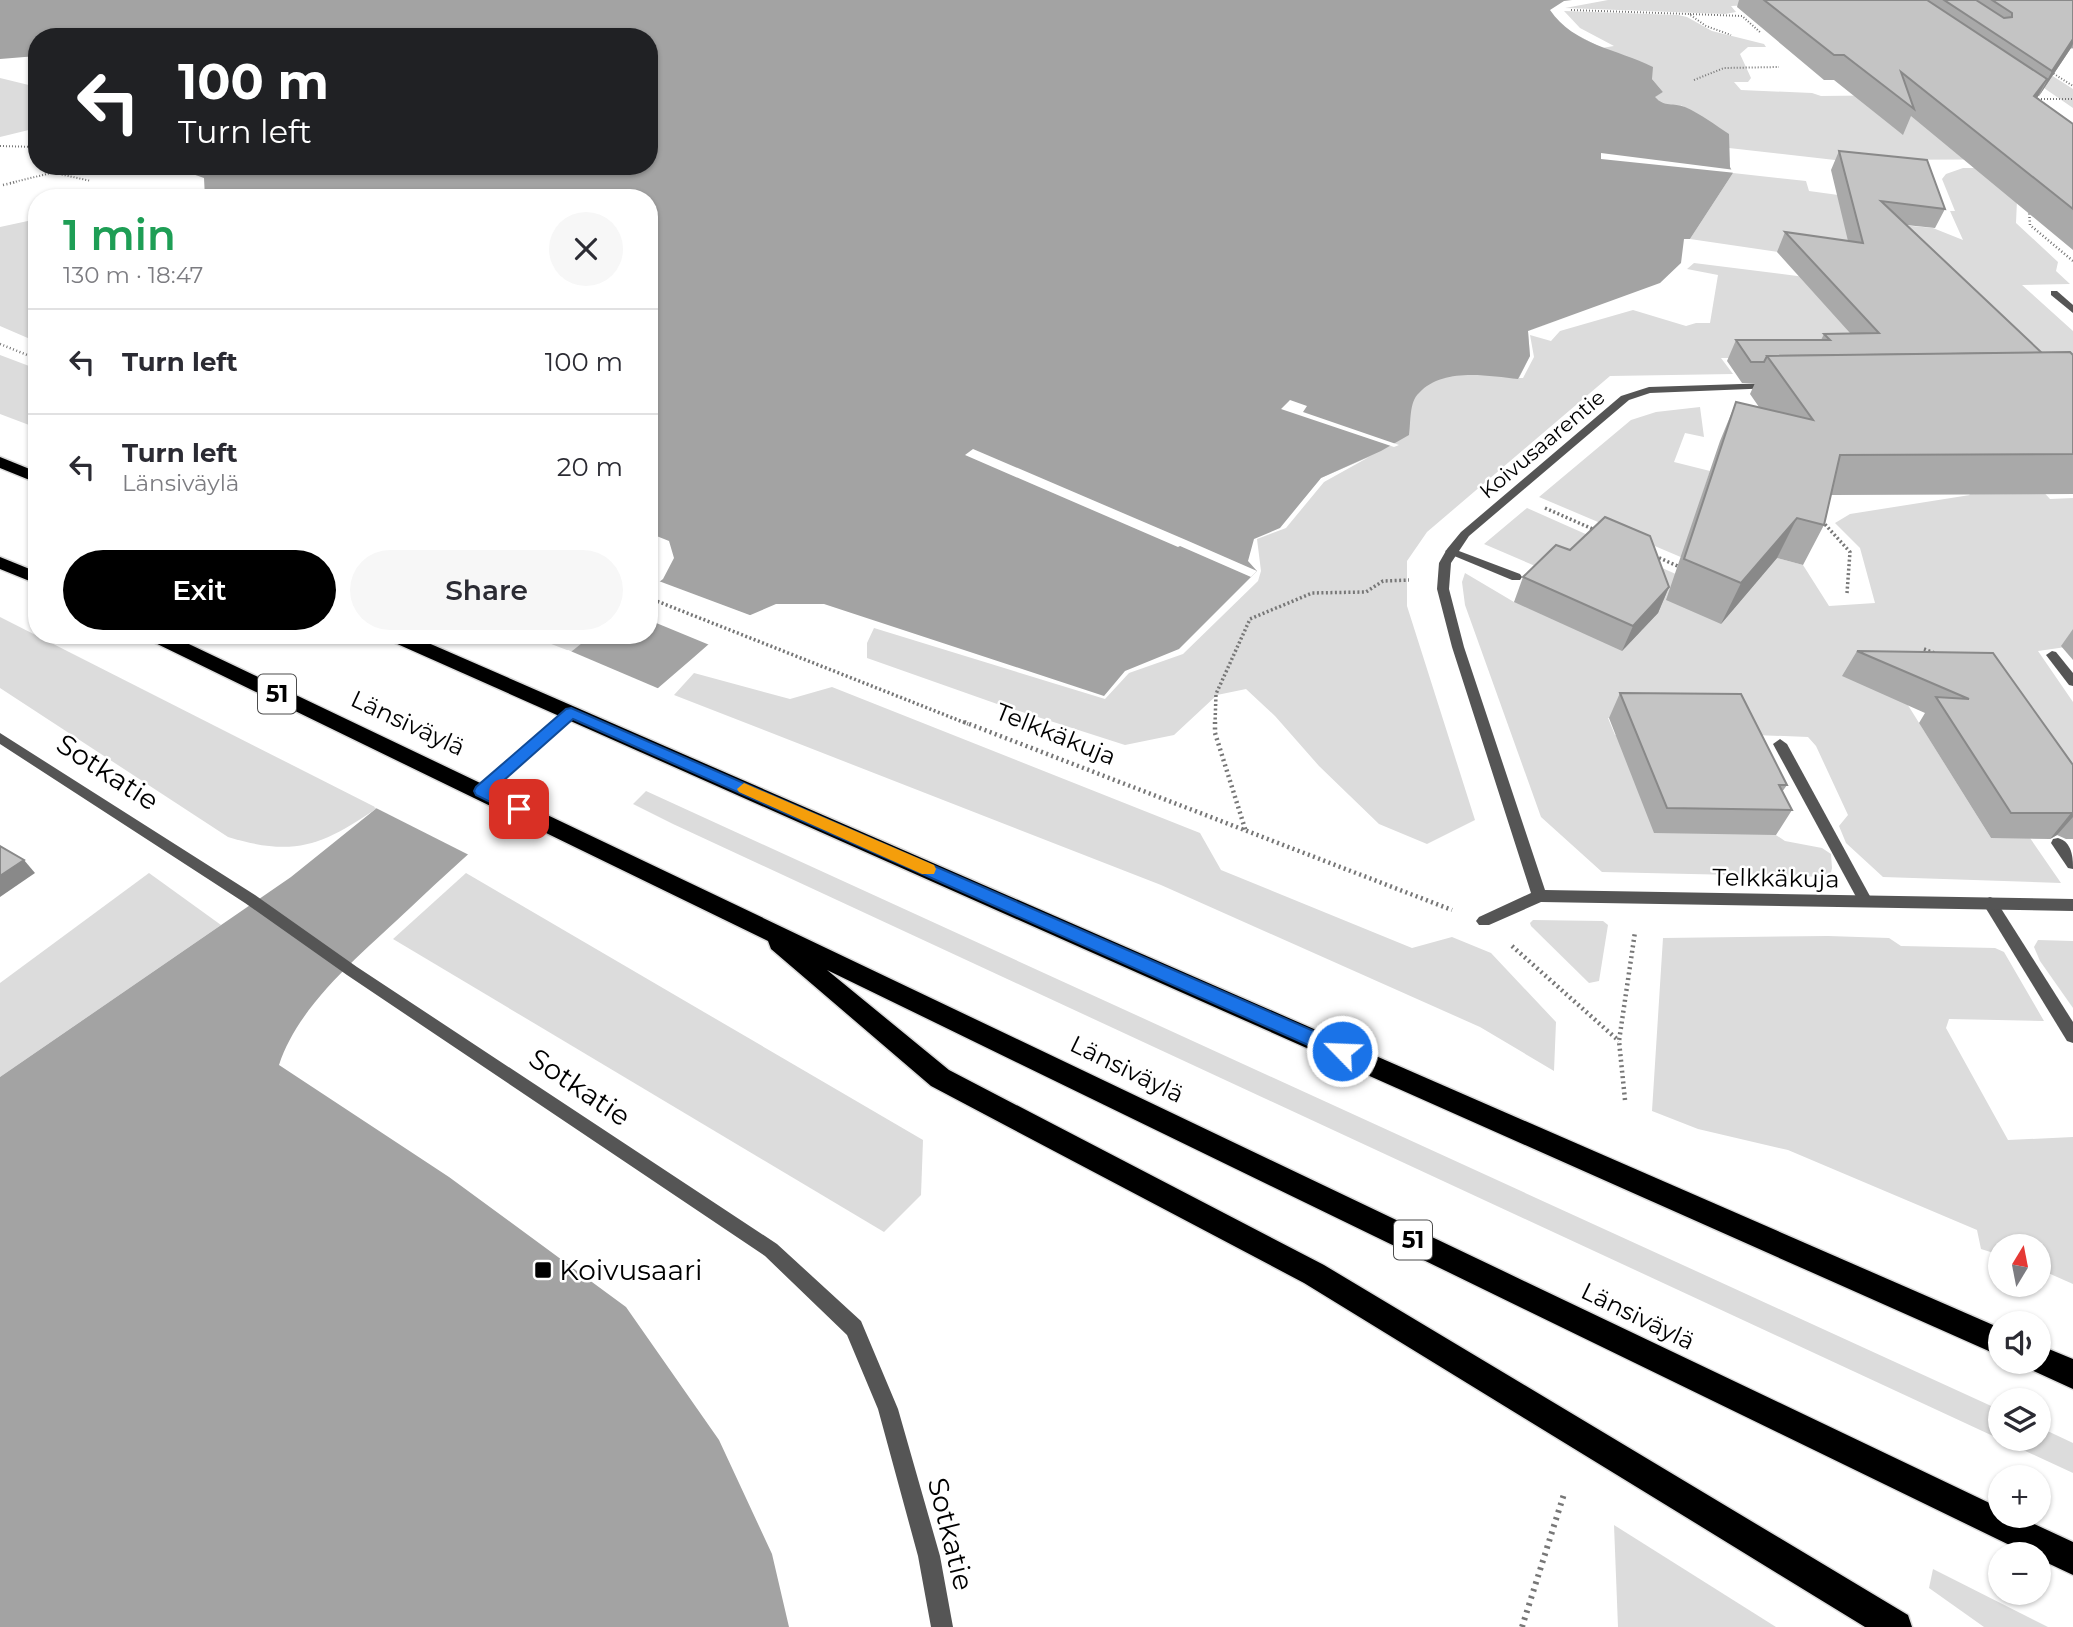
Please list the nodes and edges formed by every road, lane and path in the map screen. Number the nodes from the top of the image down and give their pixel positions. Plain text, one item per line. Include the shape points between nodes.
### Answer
1 (1571, 10) dead end
2 (1689, 15) junction
3 (1761, 33) edge
4 (1731, 35) dead end
5 (1779, 67) dead end
6 (2050, 71) edge
7 (1694, 80) dead end
8 (2073, 86) edge
9 (2035, 99) edge
10 (2073, 99) edge
11 (0, 146) edge
12 (28, 146) edge
13 (46, 175) edge
14 (58, 175) edge
15 (91, 181) dead end
16 (3, 185) dead end
17 (2029, 200) edge
18 (2073, 261) edge
19 (2054, 293) dead end
20 (2073, 310) edge
21 (0, 344) edge
22 (28, 355) edge
23 (1780, 386) edge
24 (0, 462) edge
25 (28, 474) edge
26 (1512, 494) junction
27 (1820, 518) edge
28 (1602, 533) edge
29 (1451, 551) junction
30 (1653, 555) edge
31 (0, 562) edge
32 (1691, 572) edge
33 (28, 575) edge
34 (1517, 577) dead end
35 (1443, 589) junction
36 (1847, 593) dead end
37 (658, 601) edge
38 (173, 644) edge
39 (413, 644) edge
40 (1924, 649) edge
41 (2052, 655) dead end
42 (1949, 659) edge
43 (2073, 682) edge
44 (571, 713) junction
45 (0, 738) edge
46 (1780, 744) dead end
47 (482, 791) junction
48 (1246, 832) junction
49 (2058, 843) dead end
50 (2073, 864) edge
51 (1539, 896) junction
52 (1640, 900) junction
53 (1867, 902) junction
54 (1990, 903) junction
55 (2073, 905) edge
56 (1448, 908) dead end
57 (1484, 921) joint
58 (753, 922) junction
59 (2073, 1036) edge
60 (1619, 1041) junction
61 (1625, 1100) dead end
62 (1988, 1337) edge
63 (2051, 1364) edge
64 (2073, 1374) edge
65 (1564, 1494) dead end
66 (2073, 1559) edge
67 (942, 1627) edge
68 (1522, 1627) edge
69 (1896, 1627) edge

1 - 2 path
2 - 3 path via 1742,16
2 - 4 path
5 - 7 path via 1717,69
6 - 8 path
9 - 10 path
11 - 12 path
13 - 16 path
14 - 15 path
17 - 18 path via 2030,225
19 - 20 street
21 - 22 path
23 - 26 street, Koivusaarentie via 1649,390 1625,398
24 - 25 highway
26 - 28 path
26 - 29 street, Koivusaarentie
27 - 36 path via 1850,552
29 - 34 street
29 - 35 street, Koivusaarentie via 1443,571
30 - 32 path
31 - 33 highway
35 - 48 path via 1413,579 1383,582 1366,592 1312,593 1250,619 1216,694 1215,733
35 - 51 street, Koivusaarentie
37 - 48 path, Telkkäkuja
38 - 47 highway, Länsiväylä / 51
39 - 44 highway
40 - 42 path
41 - 43 street
44 - 47 street
44 - 62 highway
45 - 67 street, Sotkatie via 250,899 771,1250 854,1328 888,1409 929,1556
46 - 53 street
47 - 58 highway, Länsiväylä / 51
48 - 56 path, Telkkäkuja
49 - 50 street
51 - 52 street, Telkkäkuja
51 - 57 street, Telkkäkuja
52 - 53 street, Telkkäkuja
52 - 60 path
53 - 54 street, Telkkäkuja
54 - 55 street, Telkkäkuja
54 - 59 street
57 - 60 path
58 - 66 highway, Länsiväylä / 51
58 - 69 highway via 940,1078 1314,1274
60 - 61 path
63 - 64 highway
65 - 68 path

